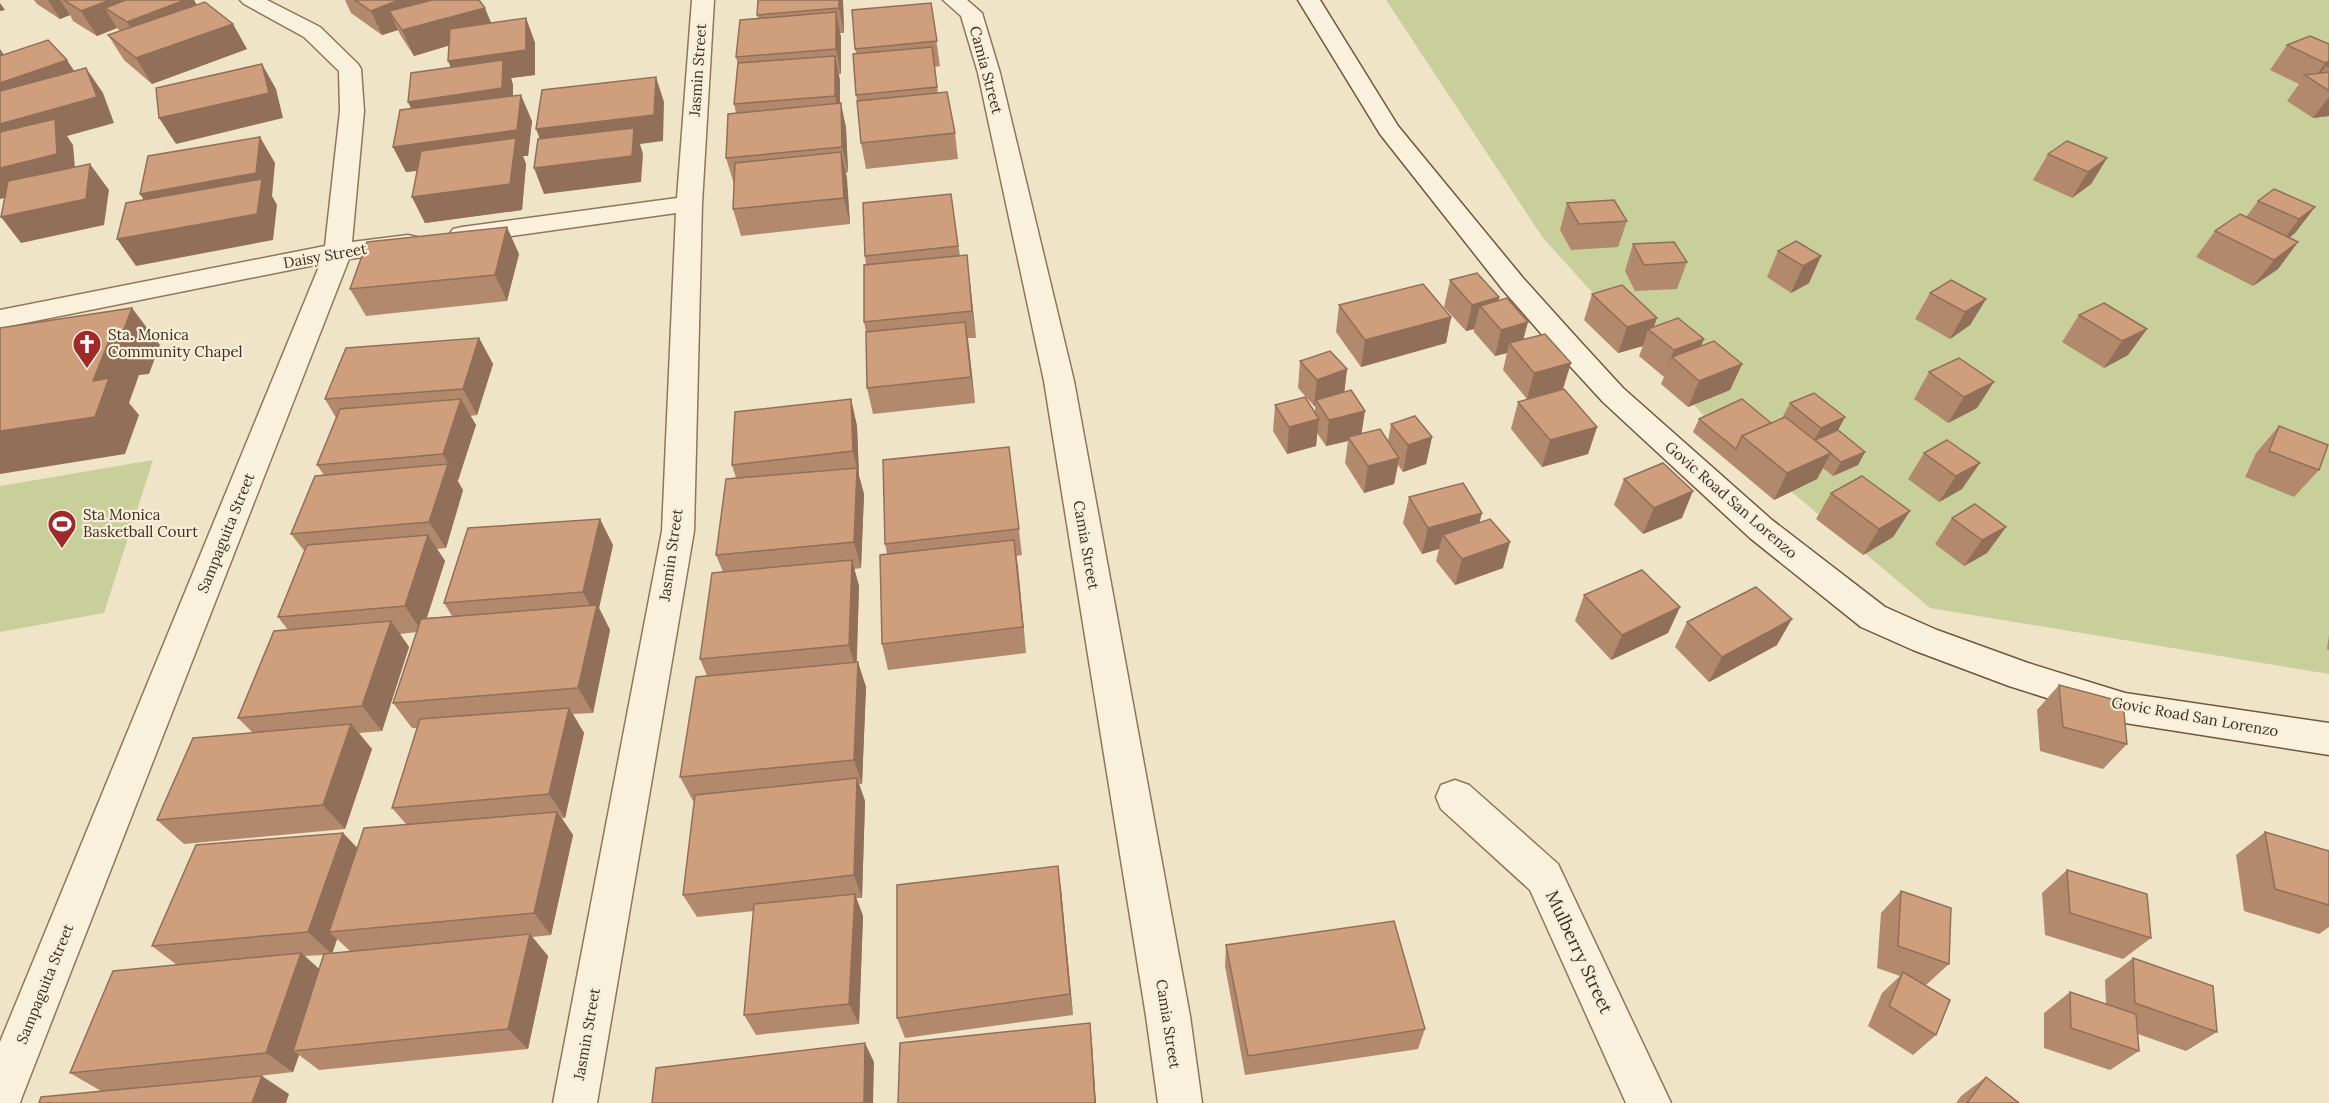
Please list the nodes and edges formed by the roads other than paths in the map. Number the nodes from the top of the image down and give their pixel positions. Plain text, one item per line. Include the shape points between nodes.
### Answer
1 (251, 0) edge
2 (703, 0) edge
3 (954, 0) edge
4 (1309, 0) edge
5 (689, 204) junction
6 (338, 252) junction
7 (0, 319) edge
8 (2329, 739) edge
9 (1455, 796) dead end
10 (0, 1097) edge
11 (575, 1103) edge
12 (1180, 1103) edge
13 (1649, 1103) edge

1 - 6 street, Sampaguita Street via 312,32 350,69 352,111
2 - 5 street, Jasmin Street
3 - 12 street, Camia Street via 971,13 989,73 1059,381
4 - 8 street, Govic Road San Lorenzo via 1388,129 1568,346 1613,395 1752,521 1873,617 2022,676 2125,708
5 - 6 street, Daisy Street
5 - 11 street, Jasmin Street via 678,531
6 - 7 street, Daisy Street
6 - 10 street, Sampaguita Street
9 - 13 street, Mulberry Street via 1544,877

